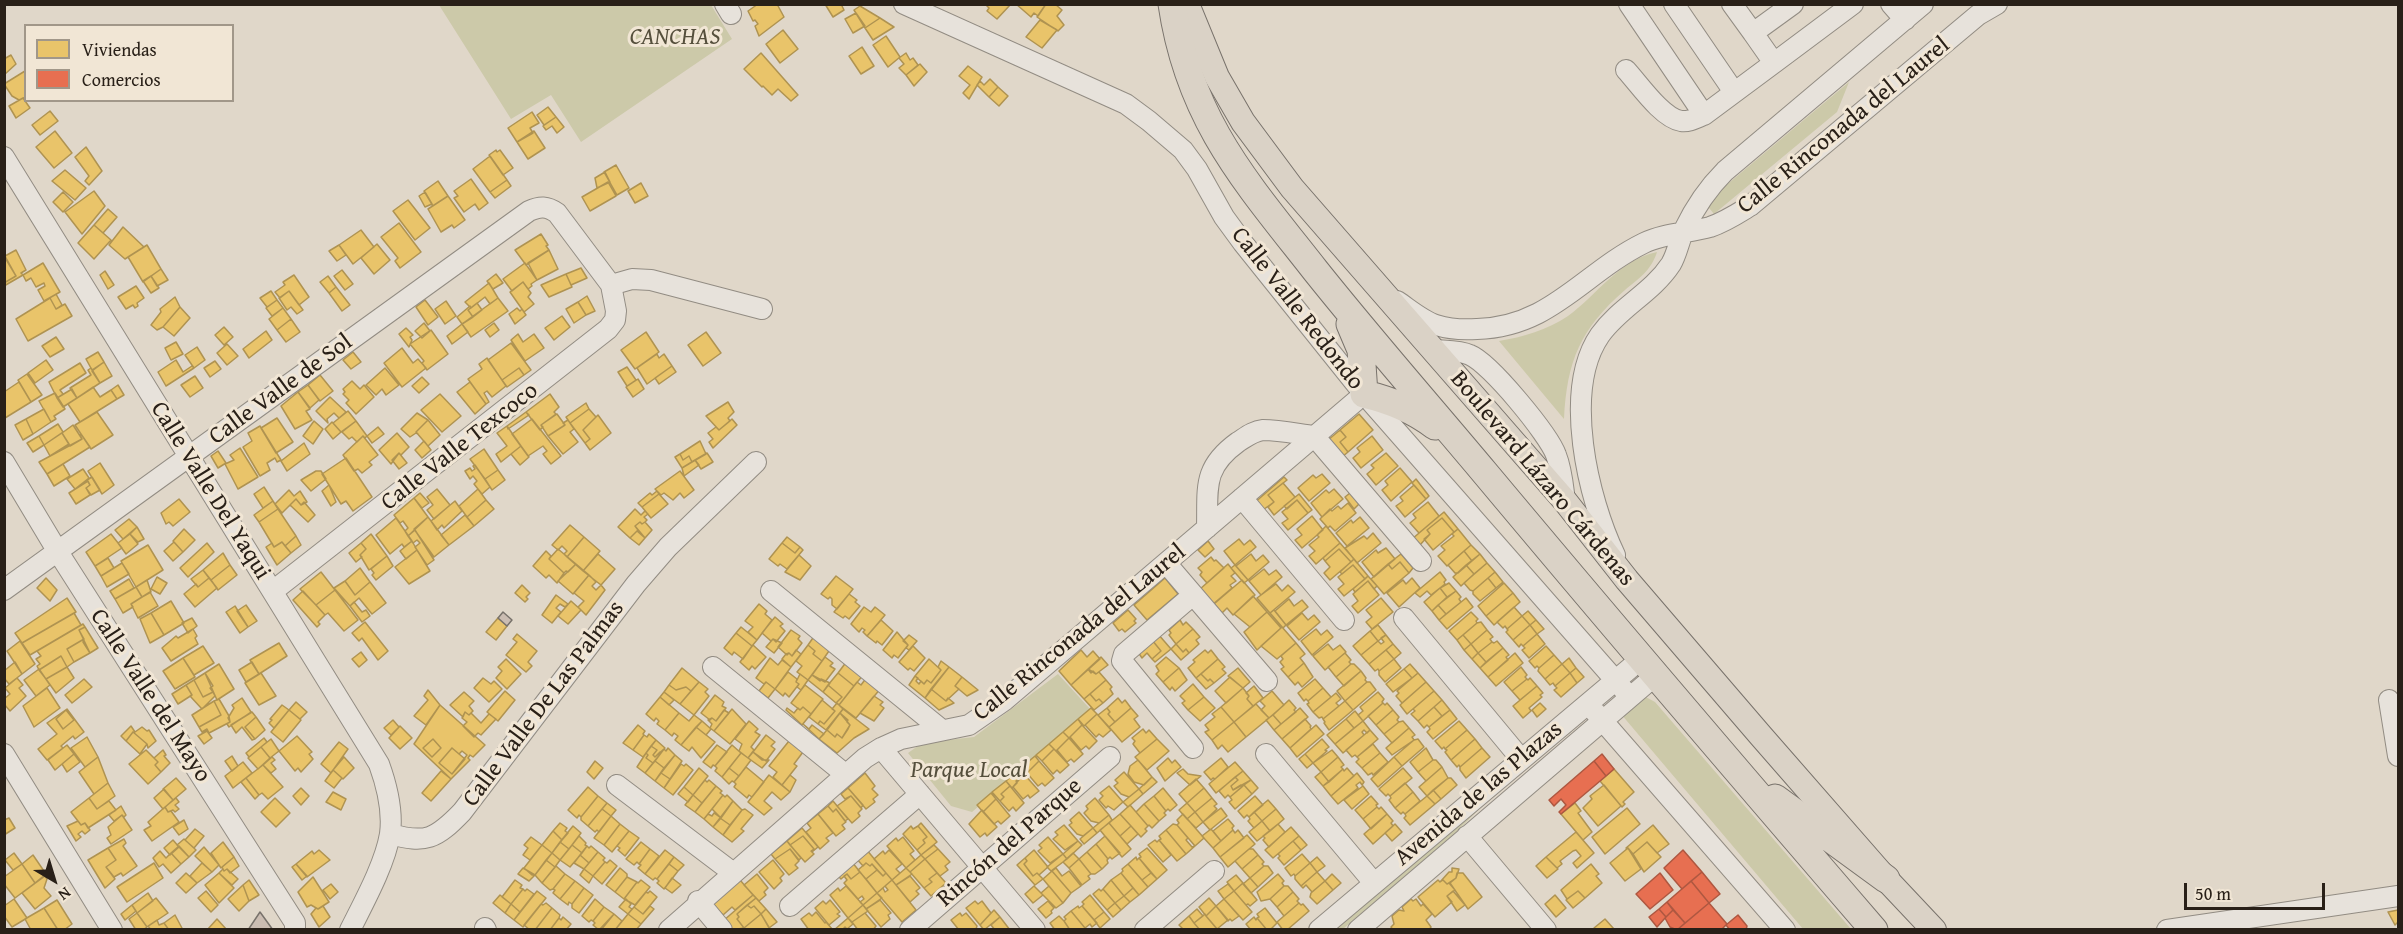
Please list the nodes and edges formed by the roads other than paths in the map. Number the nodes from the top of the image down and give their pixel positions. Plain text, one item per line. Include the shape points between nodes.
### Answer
1 (904, 4) edge
2 (1172, 4) edge
3 (1186, 4) edge
4 (1629, 4) edge
5 (1674, 4) edge
6 (1732, 4) edge
7 (1853, 4) edge
8 (1891, 4) edge
9 (1923, 4) edge
10 (1997, 4) edge
11 (1791, 5) edge
12 (1975, 10) edge
13 (1905, 20) junction
14 (1753, 33) junction
15 (1774, 63) junction
16 (1626, 70) dead end
17 (1734, 92) junction
18 (1704, 115) junction
19 (4, 157) edge
20 (1683, 232) junction
21 (611, 285) junction
22 (1332, 292) junction
23 (1381, 292) junction
24 (762, 309) dead end
25 (1364, 393) junction
26 (1314, 436) junction
27 (1462, 446) junction
28 (189, 457) junction
29 (4, 462) edge
30 (756, 462) dead end
31 (1242, 498) junction
32 (1206, 528) junction
33 (58, 552) junction
34 (1420, 561) dead end
35 (1166, 563) junction
36 (1627, 580) junction
37 (4, 590) edge
38 (273, 591) junction
39 (771, 591) dead end
40 (1193, 596) junction
41 (1404, 618) dead end
42 (1344, 620) dead end
43 (713, 667) dead end
44 (1648, 667) junction
45 (1615, 680) junction
46 (1268, 681) dead end
47 (1630, 697) junction
48 (2389, 700) dead end
49 (1587, 703) junction
50 (1602, 720) junction
51 (942, 730) junction
52 (881, 748) junction
53 (1192, 748) dead end
54 (4, 754) edge
55 (1266, 754) dead end
56 (2398, 756) edge
57 (1110, 757) dead end
58 (1521, 759) junction
59 (1736, 769) junction
60 (845, 774) junction
61 (617, 785) dead end
62 (920, 794) junction
63 (390, 834) junction
64 (1467, 836) junction
65 (982, 867) junction
66 (1214, 871) dead end
67 (732, 872) junction
68 (1886, 879) junction
69 (1374, 883) junction
70 (2398, 896) edge
71 (698, 901) junction
72 (790, 906) dead end
73 (112, 930) edge
74 (295, 930) edge
75 (350, 930) edge
76 (669, 930) edge
77 (722, 930) edge
78 (910, 930) edge
79 (1035, 930) edge
80 (1144, 930) edge
81 (1318, 930) edge
82 (1358, 930) edge
83 (1546, 930) edge
84 (1785, 930) edge
85 (1874, 930) edge
86 (1934, 930) edge
87 (2168, 930) edge

1 - 25 street, Calle Valle Redondo via 1100,91 1156,126 1183,150 1243,243
2 - 22 highway, Boulevard Lázaro Cárdenas via 1183,58 1209,124 1231,162
3 - 23 main road, Boulevard Lázaro Cárdenas via 1216,77 1243,122 1292,188
4 - 18 street
5 - 17 street
6 - 14 street
7 - 15 street
8 - 13 street
9 - 13 street, Calle Rinconada del Laurel
10 - 12 street, Calle Rinconada del Laurel
11 - 14 street
12 - 20 street, Calle Rinconada del Laurel via 1750,206 1728,220
13 - 20 street, Calle Rinconada del Laurel via 1725,171 1706,191
14 - 15 street
15 - 17 street
16 - 18 street via 1669,115 1680,121 1692,121
17 - 18 street
19 - 28 street, Calle Valle Del Yaqui
20 - 23 street, Calle Rinconada del Laurel via 1627,252 1553,306 1527,320 1497,329 1463,330 1434,325
20 - 36 street, Calle Rinconada del Laurel via 1672,263 1600,336 1588,362 1581,395 1581,427 1593,494 1604,532
21 - 24 street via 633,279 651,280
21 - 28 street, Calle Valle de Sol via 557,213 549,207 538,207
21 - 38 street, Calle Valle Texcoco via 615,320 596,342
22 - 25 highway via 1361,350
22 - 27 highway, Boulevard Lázaro Cárdenas
23 - 36 main road, Boulevard Lázaro Cárdenas via 1565,501
25 - 26 street, Calle Rinconada del Laurel
25 - 27 highway via 1422,416
25 - 45 street, Calle Valle Redondo
26 - 31 street, Calle Rinconada del Laurel
26 - 32 street via 1263,430 1253,432 1223,453 1208,483
26 - 34 street
27 - 44 highway, Boulevard Lázaro Cárdenas
28 - 33 street, Calle Valle de Sol
28 - 38 street, Calle Valle Del Yaqui
29 - 33 street, Calle Valle del Mayo
30 - 63 street, Calle Valle De Las Palmas via 668,547 636,584 448,827 433,836 413,840
31 - 32 street, Calle Rinconada del Laurel
31 - 42 street
32 - 35 street, Calle Rinconada del Laurel
33 - 37 street, Calle Valle de Sol
33 - 74 street, Calle Valle del Mayo via 295,923
35 - 40 street
35 - 51 street, Calle Rinconada del Laurel via 1005,700 969,725
36 - 68 main road, Boulevard Lázaro Cárdenas
38 - 63 street, Calle Valle Del Yaqui via 379,764 387,786
39 - 51 street
40 - 46 street
40 - 53 street via 1124,654 1122,661
41 - 58 street
43 - 60 street
44 - 45 street, Avenida de las Plazas
44 - 47 street, Avenida de las Plazas
44 - 59 highway, Boulevard Lázaro Cárdenas
45 - 47 street, Calle Valle Redondo
45 - 49 street, Avenida de las Plazas
47 - 50 street, Avenida de las Plazas
48 - 56 street
49 - 50 street
49 - 58 street, Avenida de las Plazas
50 - 64 street, Avenida de las Plazas
50 - 84 street
51 - 52 street, Calle Rinconada del Laurel
52 - 60 street, Calle Rinconada del Laurel
52 - 62 street
54 - 73 street
55 - 69 street
57 - 65 street, Rincón del Parque
58 - 69 street, Avenida de las Plazas
59 - 68 highway
59 - 85 highway, Boulevard Lázaro Cárdenas
60 - 67 street, Calle Rinconada del Laurel
61 - 67 street
62 - 65 street
62 - 72 street
63 - 75 street via 373,886
64 - 82 street, Avenida de las Plazas
64 - 83 street
65 - 78 street, Rincón del Parque
65 - 79 street
66 - 80 street
67 - 71 street, Calle Rinconada del Laurel
68 - 86 main road, Boulevard Lázaro Cárdenas
69 - 81 street, Avenida de las Plazas
70 - 87 street
71 - 76 street, Calle Rinconada del Laurel
71 - 77 street

